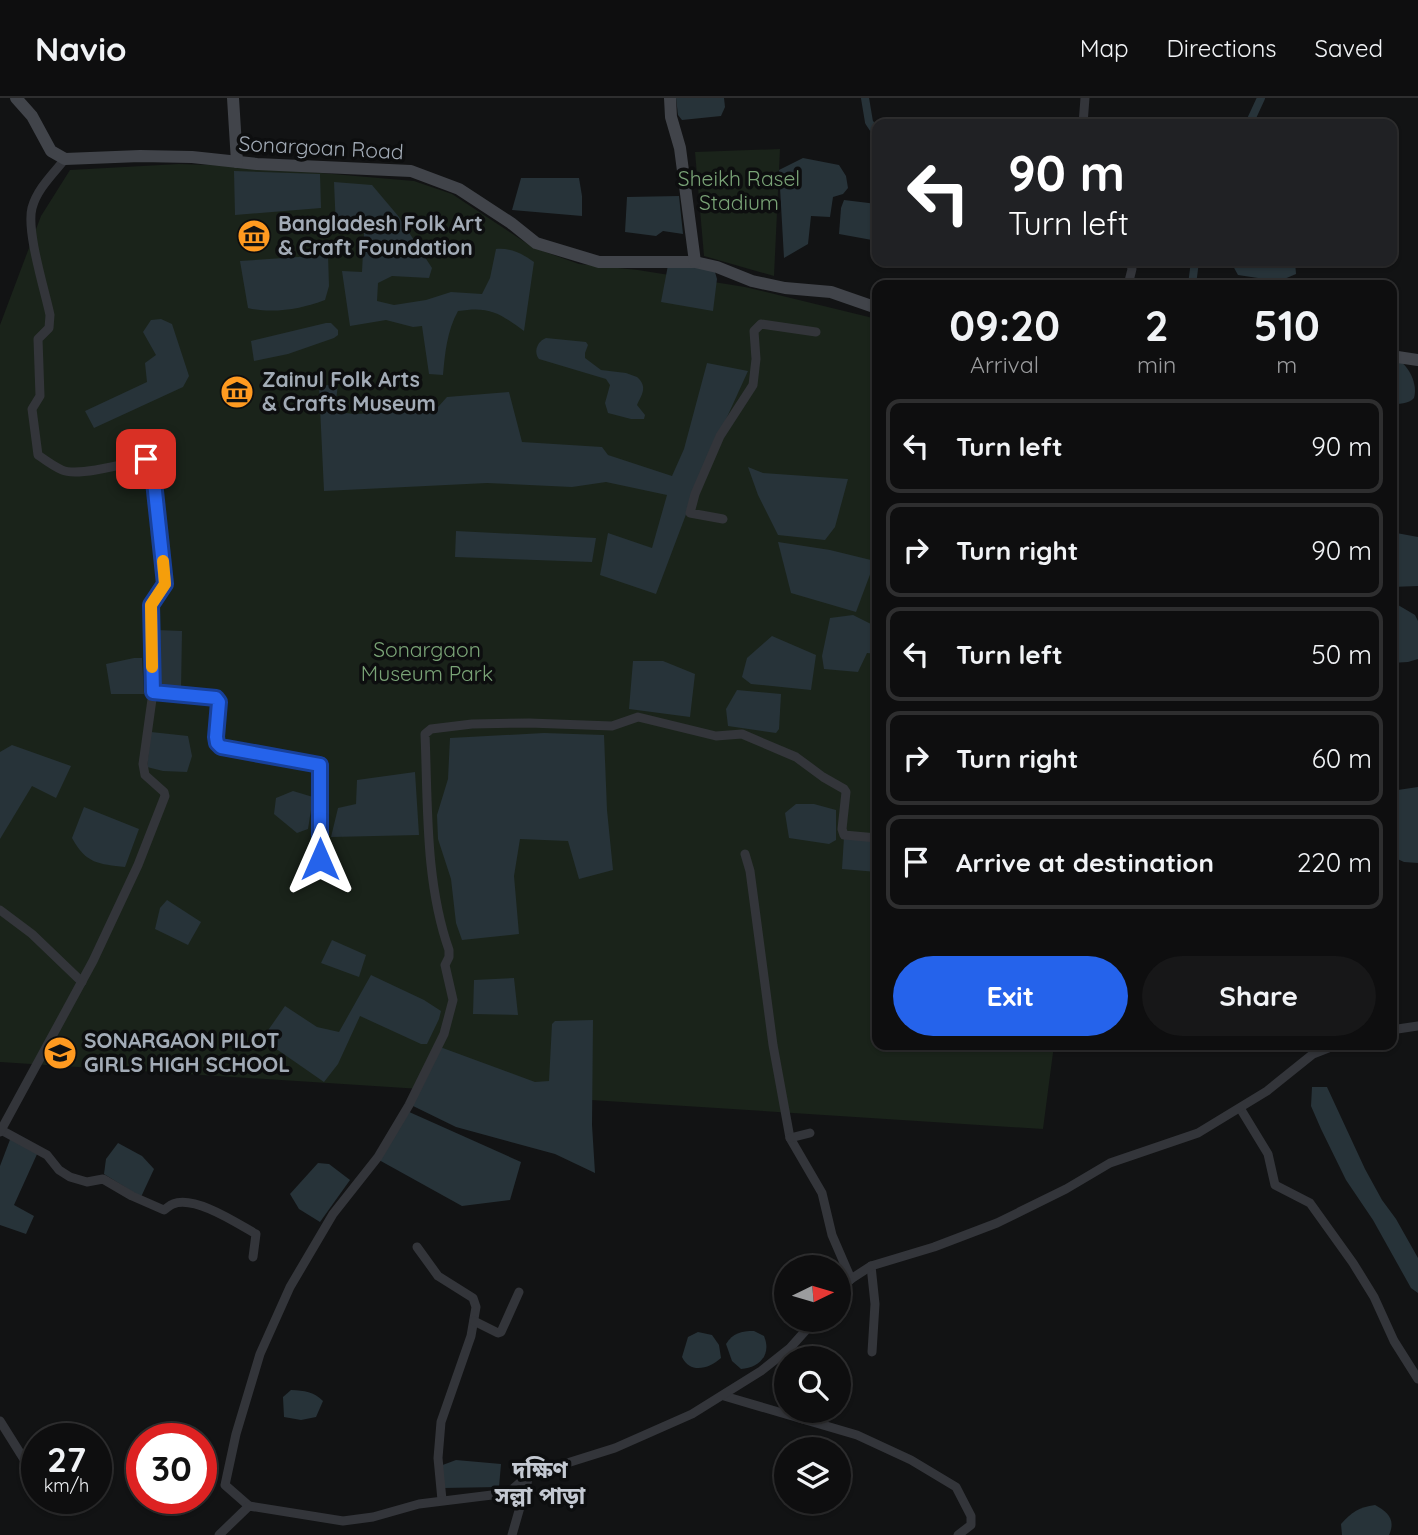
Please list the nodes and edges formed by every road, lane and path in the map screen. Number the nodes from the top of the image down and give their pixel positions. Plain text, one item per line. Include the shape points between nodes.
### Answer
1 (16, 98) edge
2 (233, 98) edge
3 (670, 98) edge
4 (1085, 98) edge
5 (1083, 119) edge
6 (65, 159) junction
7 (237, 162) junction
8 (695, 261) junction
9 (872, 306) edge
10 (816, 332) dead end
11 (1397, 357) edge
12 (1418, 360) edge
13 (723, 519) dead end
14 (153, 692) junction
15 (872, 838) edge
16 (745, 853) dead end
17 (320, 859) dead end
18 (0, 910) edge
19 (82, 982) junction
20 (1418, 1026) edge
21 (1397, 1029) edge
22 (1315, 1050) edge
23 (1240, 1108) junction
24 (1, 1131) edge
25 (810, 1133) dead end
26 (790, 1138) junction
27 (417, 1247) dead end
28 (840, 1255) edge
29 (253, 1257) dead end
30 (872, 1266) junction
31 (851, 1279) edge
32 (519, 1292) dead end
33 (474, 1321) junction
34 (804, 1332) edge
35 (872, 1352) dead end
36 (1418, 1379) edge
37 (724, 1396) junction
38 (0, 1421) edge
39 (21, 1454) edge
40 (529, 1475) junction
41 (442, 1500) junction
42 (249, 1506) junction
43 (219, 1535) edge
44 (512, 1535) edge
45 (958, 1535) edge

1 - 6 main road via 51,151
2 - 7 main road
3 - 8 main road
4 - 5 street
6 - 7 main road, Sonargoan Road via 163,156
6 - 14 street via 37,195 31,211 50,316 49,328 38,340 40,396 32,409 36,443 38,455 70,472 146,459 152,463 165,584 151,605
7 - 8 main road, Sonargoan Road via 411,171 459,189 536,243 599,262
8 - 9 main road, Sonargoan Road via 752,281 831,292
10 - 13 street via 761,324 754,331 753,385 720,436 690,513
11 - 12 main road
14 - 17 street via 216,698 216,737 221,747 320,765
14 - 19 street via 144,772 164,792 164,801
15 - 42 street via 844,835 844,789 796,757 742,734 716,736 638,718 612,726 472,724 431,729 425,734 437,912 449,950 445,965 453,1000 444,1034 409,1105 378,1157 332,1214 290,1287 260,1354 225,1485
16 - 26 street
18 - 19 street via 27,929
19 - 24 street
20 - 21 street
22 - 23 street
23 - 30 street via 1198,1133 1110,1163 997,1223
23 - 36 street via 1268,1154 1275,1185 1310,1203 1374,1297
24 - 29 street via 47,1155 70,1177 103,1180 164,1210 176,1203 195,1204 218,1213 256,1234
25 - 26 street
26 - 28 street via 822,1193
27 - 33 street via 438,1276 473,1298
30 - 31 street
30 - 35 street
32 - 33 street via 501,1332
33 - 41 street via 441,1422
34 - 37 street via 790,1348
37 - 40 street via 615,1448
37 - 45 street via 858,1435 926,1468 957,1487 971,1516 971,1525
38 - 39 street
40 - 41 street via 500,1496
40 - 44 street
41 - 42 street via 343,1521
42 - 43 street

